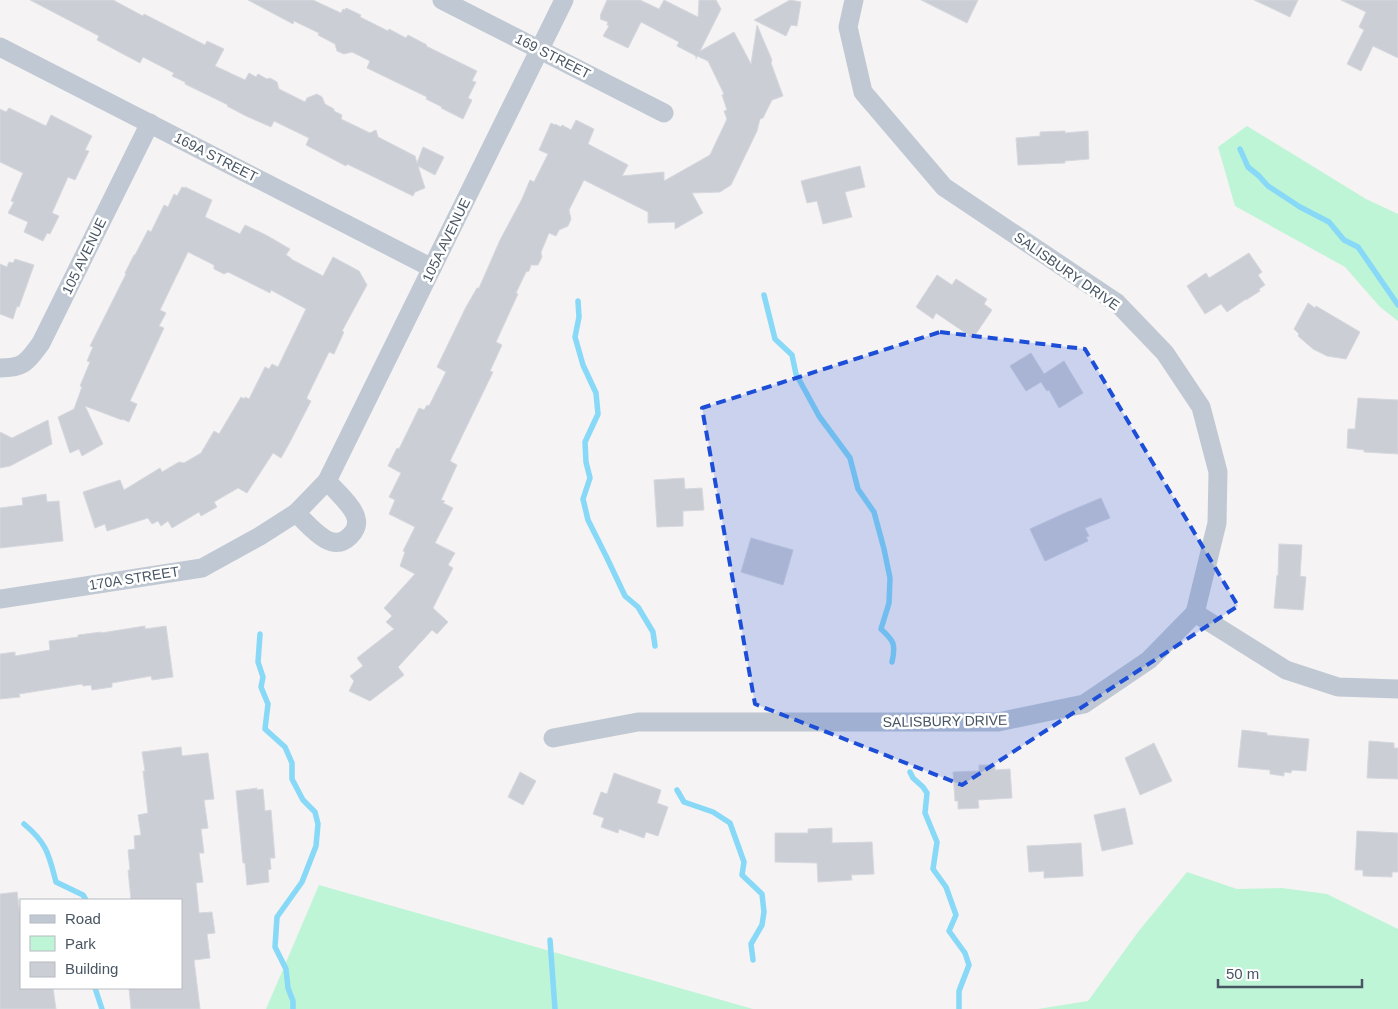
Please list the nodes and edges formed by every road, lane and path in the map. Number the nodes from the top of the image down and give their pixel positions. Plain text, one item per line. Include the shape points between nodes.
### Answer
1 (442, 0) edge
2 (564, 0) edge
3 (854, 0) edge
4 (0, 47) edge
5 (540, 50) junction
6 (664, 112) dead end
7 (150, 123) junction
8 (432, 268) junction
9 (0, 368) edge
10 (327, 481) junction
11 (296, 513) junction
12 (260, 536) joint
13 (0, 599) edge
14 (1195, 613) junction
15 (1398, 689) edge
16 (553, 738) dead end

1 - 5 street, 169 STREET
2 - 5 street, 105A AVENUE
3 - 14 street, SALISBURY DRIVE via 848,27 863,92 944,187 1117,303 1164,353 1201,407 1218,472 1217,523
4 - 7 street, 169A STREET
5 - 6 street, 169 STREET
5 - 8 street, 105A AVENUE
7 - 8 street, 169A STREET
7 - 9 street, 105 AVENUE via 40,344 22,365
8 - 10 street, 105A AVENUE
10 - 11 street, 105A AVENUE
10 - 11 street via 354,511 357,525 354,532 342,542 334,543 325,540
11 - 12 street, 105A AVENUE
12 - 13 street, 170A STREET via 202,568
14 - 15 street via 1286,670 1338,687
14 - 16 street, SALISBURY DRIVE via 1149,660 1084,704 998,722 638,722

